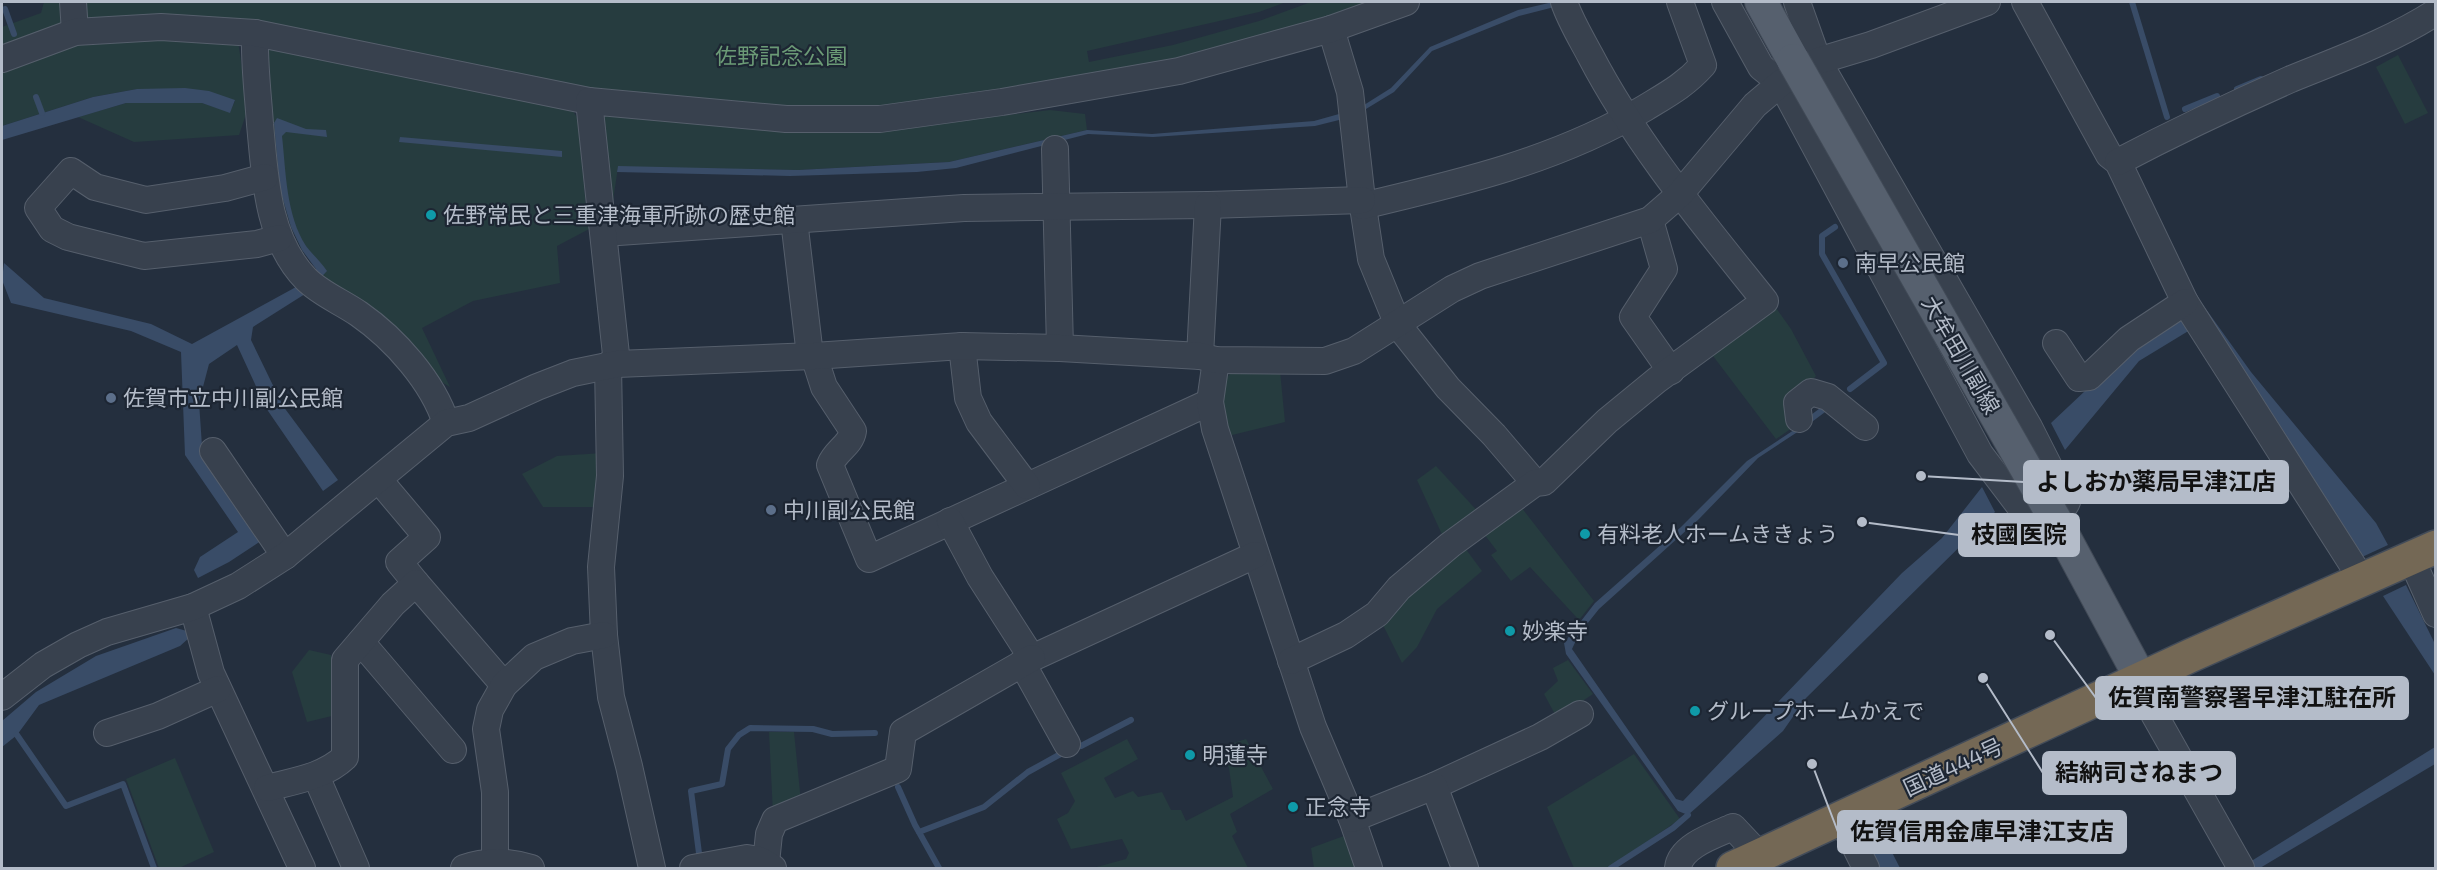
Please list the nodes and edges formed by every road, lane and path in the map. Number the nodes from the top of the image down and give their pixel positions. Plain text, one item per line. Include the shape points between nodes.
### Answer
1 (73, 2) edge
2 (1406, 2) edge
3 (1680, 2) edge
4 (1725, 2) edge
5 (1761, 2) edge
6 (1797, 2) edge
7 (1987, 2) edge
8 (2025, 2) edge
9 (1565, 4) edge
10 (2436, 12) edge
11 (1331, 29) junction
12 (75, 32) junction
13 (255, 33) junction
14 (2, 59) edge
15 (1818, 60) junction
16 (1781, 83) junction
17 (589, 102) junction
18 (1626, 119) junction
19 (1055, 149) dead end
20 (2118, 162) junction
21 (265, 177) junction
22 (1680, 194) junction
23 (1362, 203) junction
24 (1208, 205) junction
25 (1057, 206) junction
26 (794, 220) junction
27 (1650, 220) junction
28 (604, 233) junction
29 (279, 238) junction
30 (2186, 302) junction
31 (1398, 325) junction
32 (2056, 343) dead end
33 (962, 346) junction
34 (1060, 348) junction
35 (814, 356) junction
36 (1208, 358) junction
37 (613, 365) junction
38 (1671, 371) junction
39 (1210, 402) junction
40 (1799, 419) dead end
41 (446, 423) junction
42 (1865, 427) dead end
43 (213, 451) dead end
44 (379, 480) junction
45 (1535, 483) junction
46 (1027, 486) junction
47 (950, 521) junction
48 (2056, 521) junction
49 (2423, 552) edge
50 (1256, 555) junction
51 (285, 556) junction
52 (2360, 581) junction
53 (416, 583) junction
54 (193, 607) junction
55 (2436, 614) edge
56 (604, 635) junction
57 (361, 642) junction
58 (1027, 661) junction
59 (1291, 661) junction
60 (2141, 679) junction
61 (504, 685) junction
62 (218, 689) junction
63 (2, 698) edge
64 (1580, 714) dead end
65 (106, 733) dead end
66 (1067, 744) dead end
67 (453, 750) dead end
68 (316, 776) junction
69 (1434, 786) junction
70 (267, 788) junction
71 (1841, 818) junction
72 (1352, 819) junction
73 (495, 862) junction
74 (1745, 863) edge
75 (769, 866) edge
76 (2240, 867) edge
77 (302, 868) edge
78 (356, 868) edge
79 (465, 868) edge
80 (531, 868) edge
81 (651, 868) edge
82 (693, 868) edge
83 (1369, 868) edge
84 (1466, 868) edge
85 (1678, 868) edge
86 (1866, 868) edge

1 - 12 street
2 - 11 street
3 - 18 street via 1703,65 1688,81
4 - 16 street via 1761,67
5 - 48 main road, 大牟田川副線, bridge
6 - 15 street
7 - 15 street via 1871,45
8 - 20 street via 2109,155
9 - 18 street
10 - 20 street via 2408,30 2235,103
11 - 17 street via 1179,71 880,119 786,119
11 - 23 street via 1350,92
12 - 13 street via 161,27
12 - 14 street
13 - 17 street
13 - 21 street
15 - 16 street
15 - 48 street via 2030,428 2067,502
16 - 22 street via 1755,105
16 - 48 street via 1980,454 2024,512
17 - 28 street
18 - 22 street
18 - 23 street via 1560,150 1492,174
19 - 25 street
20 - 30 street
21 - 29 street
21 - 29 street via 225,188 146,200 96,187 71,171 38,208 52,229 68,237 144,256 257,244
22 - 27 street
22 - 38 street via 1765,301
23 - 24 street
23 - 31 street via 1371,259
24 - 25 street
24 - 36 street
25 - 26 street
25 - 34 street
26 - 28 street
26 - 35 street via 808,347
27 - 31 street via 1480,276 1452,289
27 - 38 street via 1664,269 1633,318
28 - 37 street
29 - 41 street via 310,282 380,329 394,344 439,402
30 - 32 street via 2129,339 2089,377 2079,378
30 - 52 street
31 - 36 street via 1354,351 1325,361
31 - 45 street via 1448,388
33 - 34 street
33 - 35 street
33 - 46 street via 968,398 980,422
34 - 36 street
35 - 37 street
35 - 47 street via 824,387 853,431 831,465 868,559
36 - 39 street
37 - 41 street via 573,373 469,418
37 - 56 street via 610,476 601,567
38 - 45 street via 1607,421 1544,482
39 - 46 street
39 - 50 street
40 - 42 street via 1797,403 1811,392 1828,397
41 - 44 street
43 - 51 street
44 - 51 street
44 - 53 street via 427,537 399,562
45 - 59 street via 1450,544 1399,588 1377,614
46 - 47 street
47 - 58 street
48 - 60 main road, 大牟田川副線
49 - 52 highway, 国道444号
49 - 55 street
50 - 58 street
50 - 59 street
51 - 54 street via 238,586
52 - 60 highway, 国道444号
53 - 57 street
53 - 61 street
54 - 62 street
54 - 63 street via 107,632 78,645 43,665
56 - 61 street via 572,641 534,657
56 - 81 street via 610,697
57 - 67 street
57 - 68 street via 345,660 345,757
58 - 66 street
58 - 75 street via 903,732 898,769 775,820 769,834
59 - 72 street via 1312,727
60 - 71 highway, 国道444号
60 - 76 street via 2154,714
61 - 73 street via 490,710 486,729 495,792
62 - 65 street via 158,716
62 - 70 street
64 - 69 street
68 - 70 street
68 - 78 street
69 - 72 street
69 - 84 street
70 - 77 street
71 - 74 highway, 国道444号
71 - 86 street
72 - 83 street
73 - 79 street
73 - 80 street
74 - 85 street via 1750,845 1733,828 1683,854
75 - 82 street via 747,858

